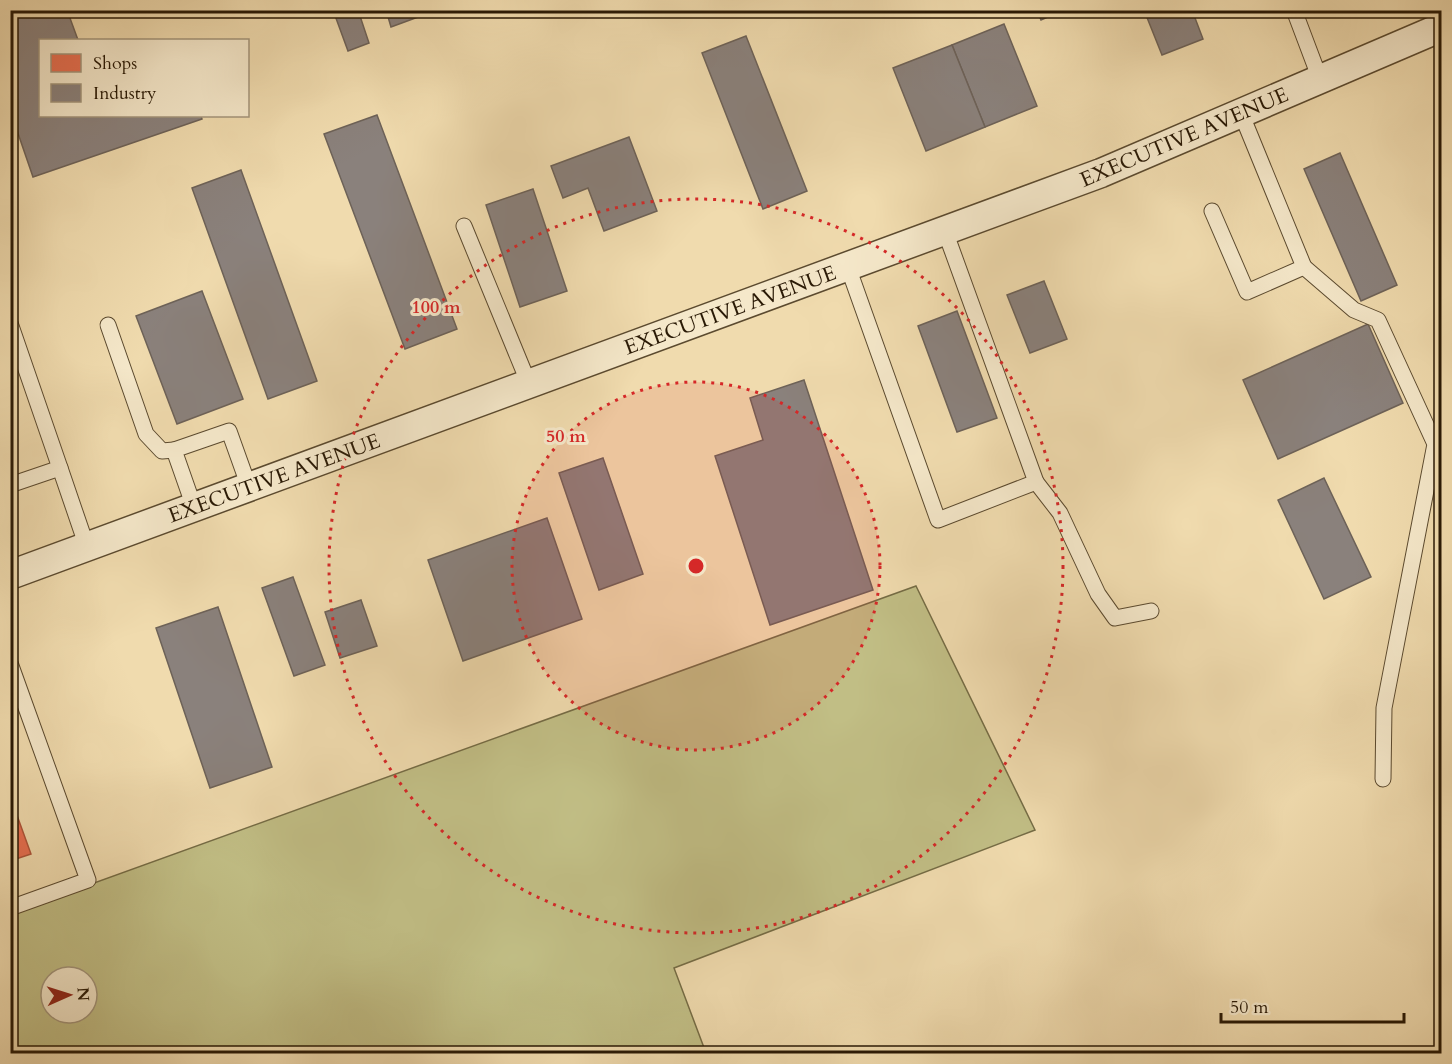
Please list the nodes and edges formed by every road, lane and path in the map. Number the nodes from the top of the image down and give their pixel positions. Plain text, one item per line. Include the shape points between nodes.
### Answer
1 (1294, 10) edge
2 (1442, 27) edge
3 (1320, 79) junction
4 (1241, 113) junction
5 (1212, 211) dead end
6 (464, 226) dead end
7 (945, 231) junction
8 (848, 267) junction
9 (1304, 267) junction
10 (10, 323) edge
11 (108, 325) dead end
12 (529, 384) junction
13 (174, 450) junction
14 (60, 468) junction
15 (1036, 482) junction
16 (10, 485) edge
17 (249, 487) junction
18 (194, 507) junction
19 (87, 547) junction
20 (10, 575) edge
21 (1151, 611) dead end
22 (10, 663) edge
23 (1383, 779) dead end
24 (10, 908) edge

1 - 3 lane
2 - 3 street, EXECUTIVE AVENUE
3 - 4 street, EXECUTIVE AVENUE
4 - 7 street, EXECUTIVE AVENUE via 1101,173
4 - 9 lane
5 - 9 lane via 1247,292
6 - 12 lane
7 - 8 street, EXECUTIVE AVENUE
7 - 15 lane
8 - 12 street, EXECUTIVE AVENUE
8 - 15 lane via 938,520
9 - 23 lane via 1354,310 1378,320 1435,444 1384,708
10 - 14 lane
11 - 13 lane via 146,434 162,451
12 - 17 street, EXECUTIVE AVENUE
13 - 17 lane via 229,431
13 - 18 lane
14 - 16 lane
14 - 19 lane
15 - 21 lane via 1060,513 1098,594 1115,618
17 - 18 street, EXECUTIVE AVENUE
18 - 19 street, EXECUTIVE AVENUE
19 - 20 street, EXECUTIVE AVENUE
22 - 24 lane via 88,880

